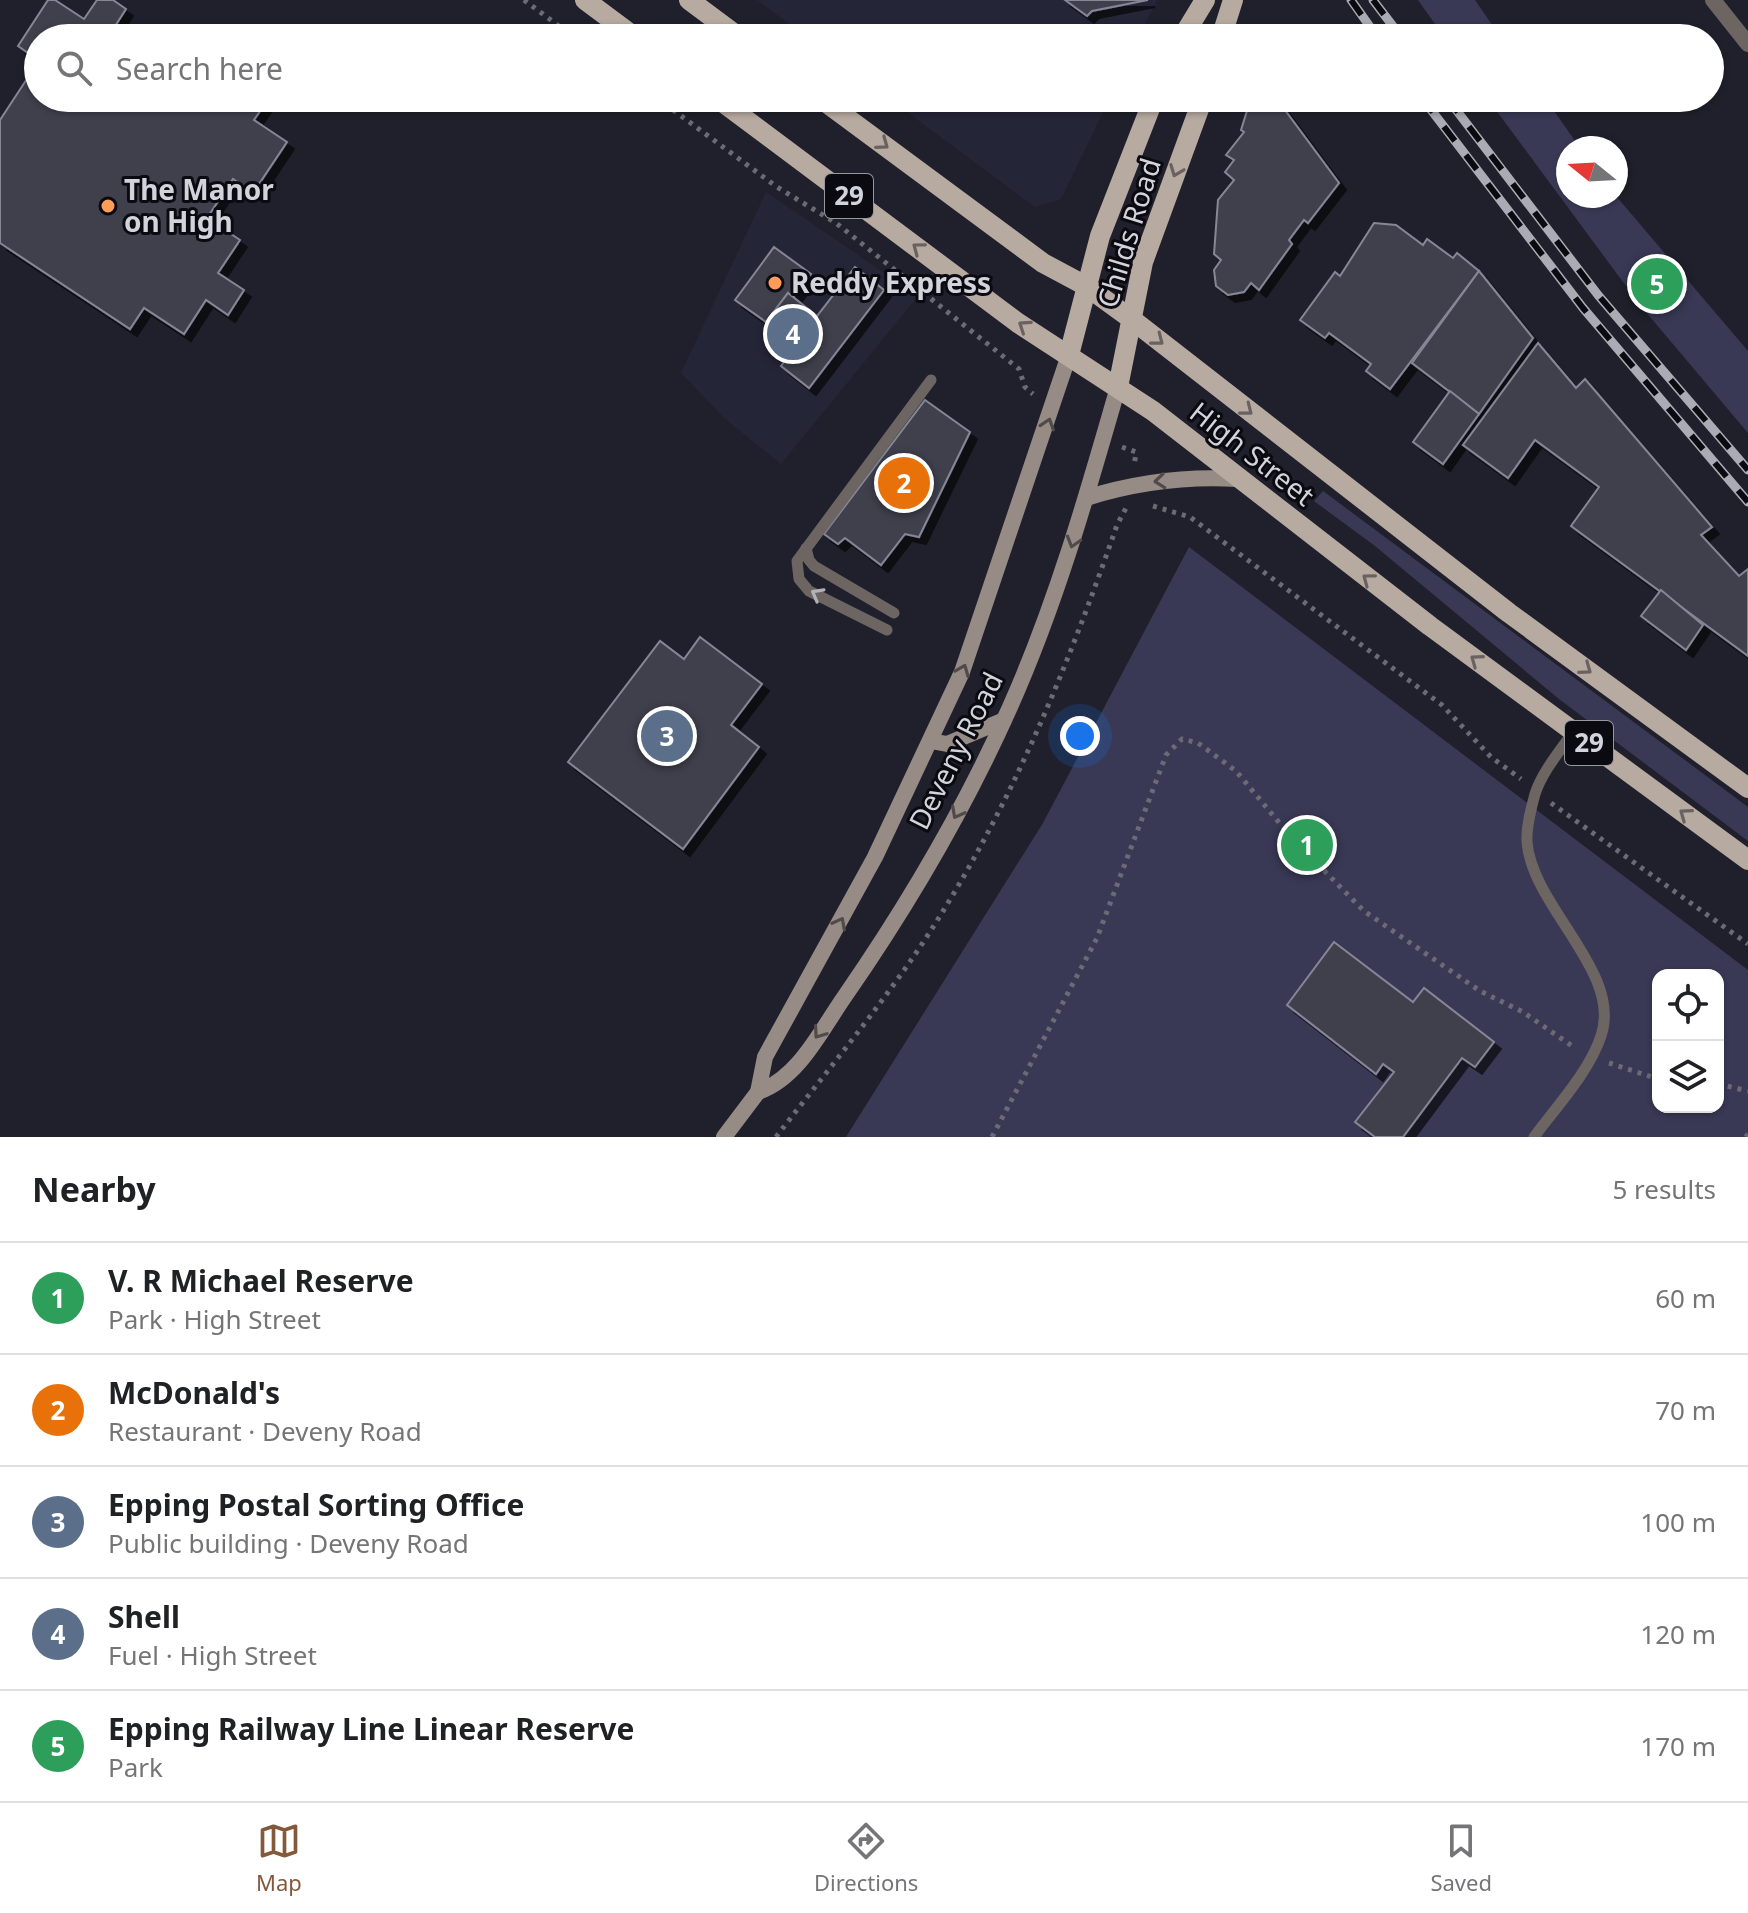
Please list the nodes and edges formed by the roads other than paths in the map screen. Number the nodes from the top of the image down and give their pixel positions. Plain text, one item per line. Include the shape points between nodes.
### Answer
1 (585, 0) edge
2 (689, 0) edge
3 (1205, 0) edge
4 (1233, 0) edge
5 (1713, 0) edge
6 (617, 24) edge
7 (721, 24) edge
8 (1190, 24) edge
9 (1225, 24) edge
10 (1748, 44) edge
11 (736, 112) edge
12 (839, 112) edge
13 (1149, 112) edge
14 (1198, 112) edge
15 (1086, 286) junction
16 (1130, 318) junction
17 (1069, 355) junction
18 (931, 380) dead end
19 (1118, 387) junction
20 (1237, 479) junction
21 (1086, 498) junction
22 (806, 548) junction
23 (894, 613) dead end
24 (887, 630) dead end
25 (1004, 720) junction
26 (1573, 732) junction
27 (931, 741) junction
28 (1748, 788) edge
29 (1748, 860) edge
30 (758, 1092) junction
31 (724, 1137) edge
32 (1534, 1137) edge

1 - 6 main road
2 - 7 main road
3 - 8 main road
4 - 9 main road
5 - 10 street
17 -> 11 main road, High Street / 29 via 1018,323
12 -> 15 main road, High Street / 29 via 1043,263
13 - 15 main road, Childs Road
14 -> 16 main road, Childs Road via 1149,243
15 - 16 main road, High Street / 29
15 - 17 main road, Childs Road
16 - 19 main road, Childs Road
16 -> 28 main road, High Street / 29 via 1509,613
17 - 19 main road, High Street / 29
27 -> 17 street, Deveny Road via 983,617
18 - 22 lane
19 - 20 main road, High Street / 29
19 - 21 street, Deveny Road
20 -> 21 street via 1132,483
26 -> 20 main road, High Street / 29
21 -> 25 street, Deveny Road via 1067,562
22 - 23 lane via 814,566
24 -> 22 lane via 803,586 797,561
25 - 27 street via 947,744
25 -> 30 street, Deveny Road via 954,821 853,983 798,1063 777,1086
29 -> 26 main road, High Street / 29
26 - 32 lane via 1536,792 1526,837 1536,880 1597,981 1602,1034
30 -> 27 street, Deveny Road via 765,1057 875,857
30 - 31 street, Deveny Road

